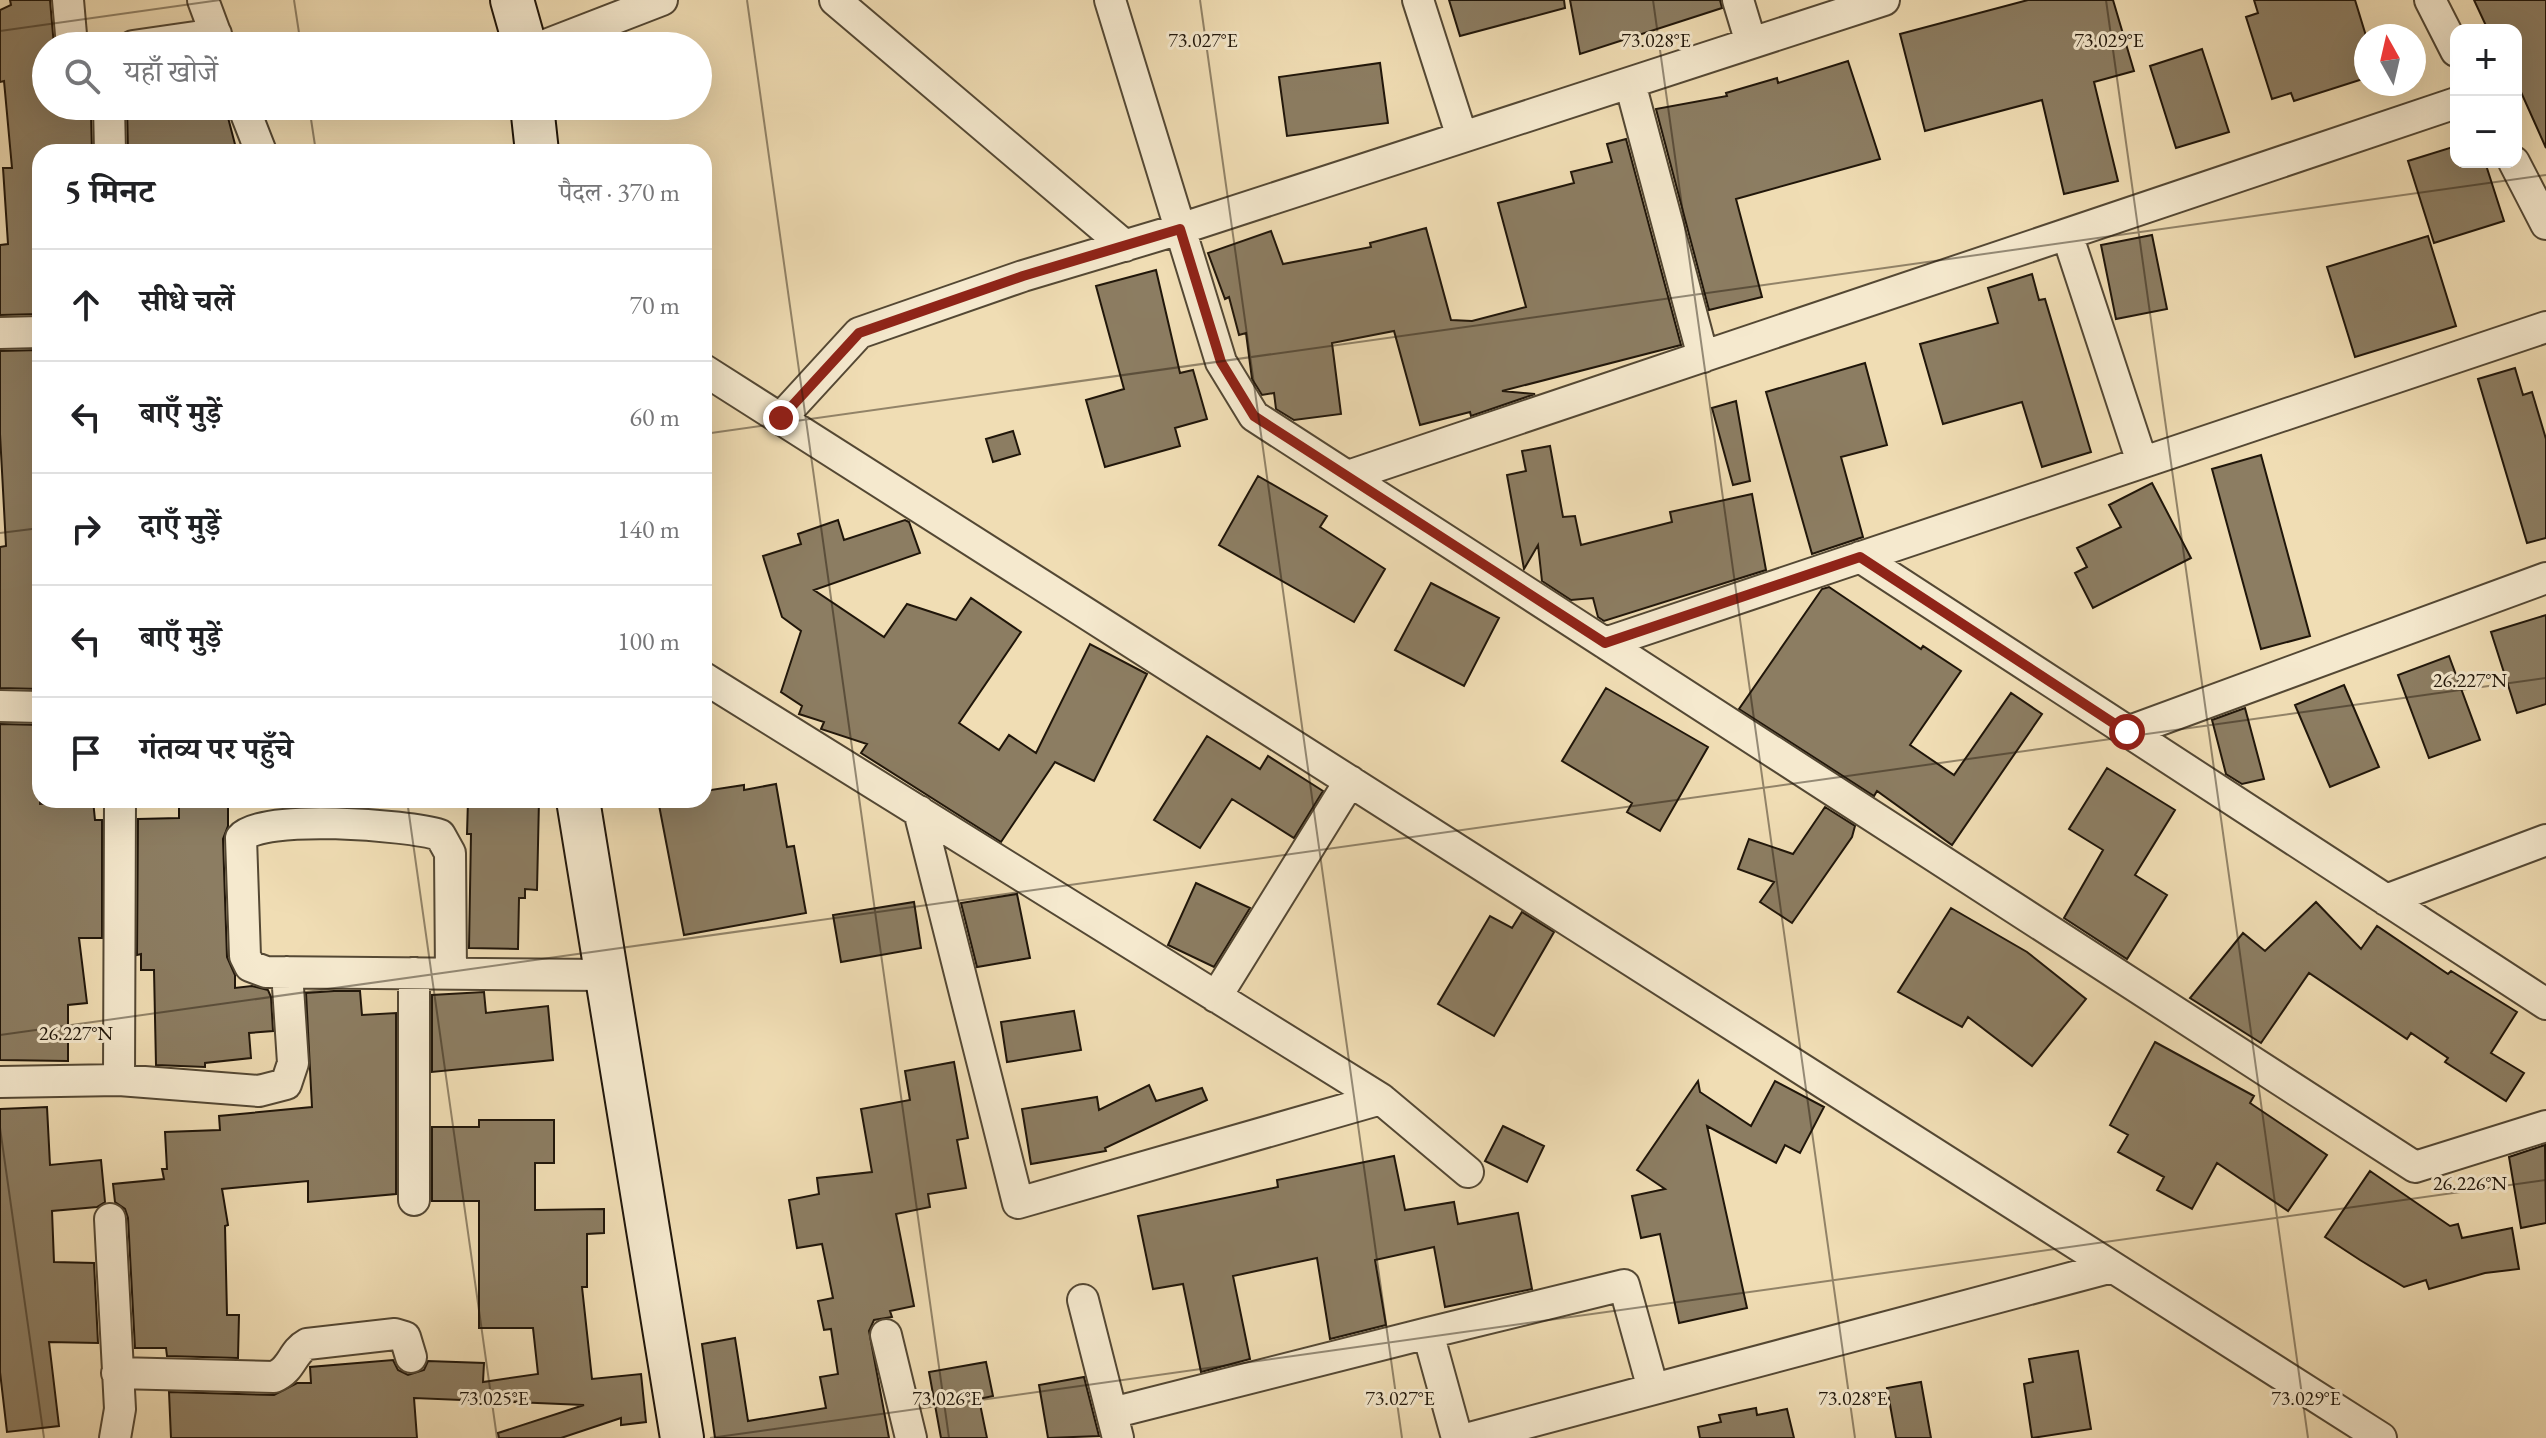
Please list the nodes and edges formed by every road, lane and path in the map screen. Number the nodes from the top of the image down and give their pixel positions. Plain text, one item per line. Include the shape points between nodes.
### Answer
1 (68, 0) edge
2 (203, 0) edge
3 (512, 0) edge
4 (662, 0) edge
5 (835, 0) edge
6 (1110, 0) edge
7 (1418, 0) edge
8 (1738, 0) edge
9 (1884, 0) edge
10 (2430, 0) edge
11 (71, 32) edge
12 (215, 32) edge
13 (521, 32) edge
14 (579, 32) edge
15 (2450, 39) edge
16 (1751, 43) junction
17 (1630, 83) junction
18 (2450, 105) edge
19 (109, 120) edge
20 (248, 120) edge
21 (534, 120) edge
22 (1462, 137) junction
23 (110, 144) edge
24 (258, 144) edge
25 (536, 144) edge
26 (2517, 168) edge
27 (2546, 224) edge
28 (1180, 229) junction
29 (2067, 234) junction
30 (1125, 246) junction
31 (2546, 327) edge
32 (32, 332) edge
33 (0, 333) edge
34 (1703, 357) junction
35 (712, 375) edge
36 (781, 418) junction
37 (2142, 462) junction
38 (1348, 476) junction
39 (1860, 557) junction
40 (2546, 578) edge
41 (1605, 643) junction
42 (712, 683) edge
43 (0, 706) edge
44 (32, 707) edge
45 (2127, 732) junction
46 (1350, 781) junction
47 (120, 808) edge
48 (579, 808) edge
49 (284, 811) edge
50 (919, 811) junction
51 (403, 814) edge
52 (2546, 840) edge
53 (2386, 900) junction
54 (287, 972) junction
55 (414, 973) junction
56 (451, 973) junction
57 (605, 975) junction
58 (1216, 997) junction
59 (2546, 1004) edge
60 (119, 1080) junction
61 (0, 1082) edge
62 (1381, 1099) junction
63 (2546, 1126) edge
64 (1468, 1172) dead end
65 (414, 1200) dead end
66 (110, 1219) dead end
67 (2112, 1267) junction
68 (1083, 1300) dead end
69 (1428, 1333) junction
70 (886, 1335) dead end
71 (411, 1357) dead end
72 (117, 1373) junction
73 (1653, 1389) junction
74 (1115, 1426) edge
75 (115, 1438) edge
76 (682, 1438) edge
77 (911, 1438) edge
78 (1457, 1438) edge
79 (1470, 1438) edge
80 (2381, 1438) edge

1 - 11 street
2 - 12 street
3 - 13 street
4 - 14 street
5 - 30 street
6 - 28 street
7 - 22 street
8 - 16 street
9 - 16 street
10 - 15 street
16 - 17 street
17 - 22 street
17 - 34 street
18 - 29 street
19 - 23 street
20 - 24 street
21 - 25 street
22 - 28 street
26 - 27 street
28 - 30 street
28 - 38 street via 1221,362 1254,416
29 - 34 street
29 - 37 street
30 - 36 street via 859,333
31 - 37 street
32 - 33 street
34 - 38 street
35 - 36 street
36 - 46 street
37 - 39 street
38 - 41 street
39 - 41 street
39 - 45 street
40 - 45 street
41 - 63 street via 2415,1167
42 - 50 street
43 - 44 street
45 - 53 street
46 - 58 street
46 - 67 street
47 - 60 street
48 - 57 street
49 - 51 street
49 - 54 street via 246,832 238,846 247,962 266,972
50 - 58 street
50 - 62 street via 1018,1203
51 - 56 street via 447,844
52 - 53 street
53 - 59 street
54 - 55 street
54 - 60 street via 293,1063 286,1084 259,1091
55 - 56 street
55 - 65 street
56 - 57 street
57 - 76 street
58 - 62 street
60 - 61 street
62 - 64 street
66 - 72 street
67 - 73 street
67 - 80 street
68 - 74 street
69 - 73 street via 1624,1285
69 - 74 street
69 - 78 street
70 - 77 street
71 - 72 street via 405,1337 395,1334 307,1344 274,1377
72 - 75 street via 120,1409
73 - 79 street

